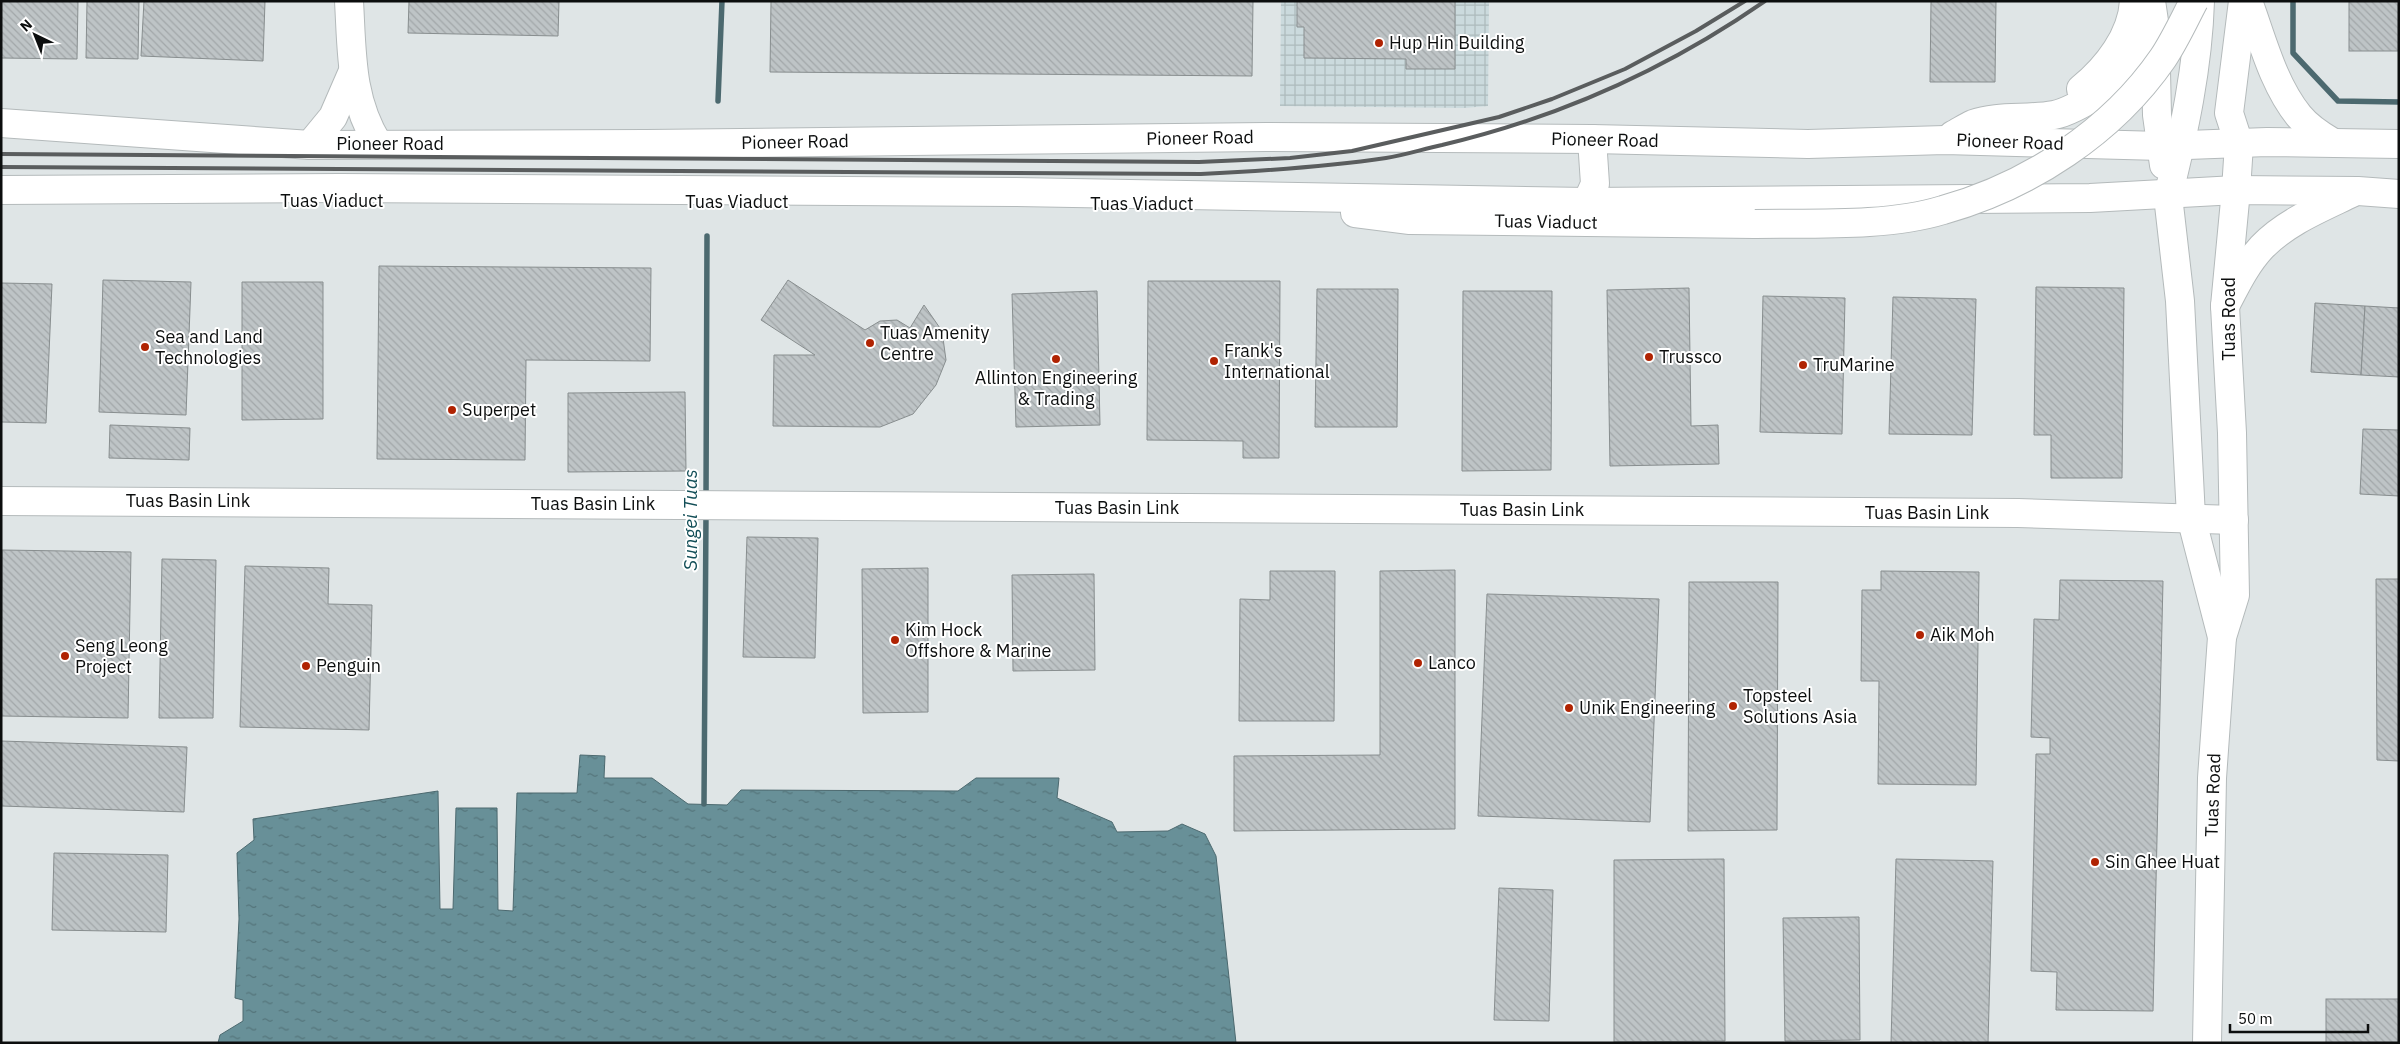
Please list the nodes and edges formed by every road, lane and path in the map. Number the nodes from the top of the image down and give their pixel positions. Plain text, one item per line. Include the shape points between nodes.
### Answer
1 (349, 1) edge
2 (2134, 1) edge
3 (2151, 1) edge
4 (2194, 1) edge
5 (2200, 1) edge
6 (2243, 1) edge
7 (2248, 1) edge
8 (2155, 28) junction
9 (353, 71) junction
10 (2032, 116) junction
11 (1, 123) edge
12 (1592, 139) junction
13 (1945, 140) junction
14 (2332, 142) junction
15 (378, 144) junction
16 (2239, 144) junction
17 (2399, 144) edge
18 (310, 145) junction
19 (2171, 145) junction
20 (1, 190) edge
21 (2236, 190) junction
22 (2358, 190) junction
23 (2399, 194) edge
24 (2168, 196) junction
25 (1587, 202) junction
26 (1, 204) edge
27 (2225, 306) junction
28 (1, 501) edge
29 (2191, 517) junction
30 (2234, 520) junction
31 (2222, 637) junction
32 (2207, 1043) edge

1 - 9 main road
2 - 10 main road via 2123,38 2110,62 2080,91
3 - 8 main road, Tuas Road
4 - 26 main road, Tuas Viaduct, bridge via 2163,57 2142,85 2093,133 2058,158 1993,192 1942,211 1856,223 1410,220 1278,205 351,201
5 - 19 main road, Tuas Road via 2199,26
6 - 16 main road, Tuas Road via 2229,114
7 - 14 main road via 2286,97 2313,130
8 - 10 main road via 2145,54 2114,84 2055,115
8 - 19 main road, Tuas Road via 2157,115
9 - 15 main road via 361,112
9 - 18 main road via 333,117
10 - 13 main road via 1974,124
11 - 18 main road, Pioneer Road
12 - 13 main road, Pioneer Road via 1808,144
12 - 15 main road, Pioneer Road via 1266,137
12 - 25 main road via 1594,184
13 - 19 main road, Pioneer Road
14 - 16 main road, Pioneer Road
14 - 17 main road, Pioneer Road
15 - 18 main road, Pioneer Road
16 - 19 main road, Pioneer Road
16 - 21 main road, Tuas Road
19 - 24 main road, Tuas Road
20 - 25 main road via 340,188 1013,192
21 - 22 main road
21 - 24 main road
21 - 27 main road, Tuas Road
22 - 23 main road
22 - 27 main road via 2307,215 2263,246 2242,273
24 - 25 main road
24 - 29 main road, Tuas Road via 2180,301
27 - 30 main road, Tuas Road
28 - 29 main road, Tuas Basin Link via 2018,513
29 - 30 main road, Tuas Basin Link
29 - 31 main road, Tuas Road
30 - 31 main road, Tuas Road via 2235,595
31 - 32 main road, Tuas Road via 2212,778

